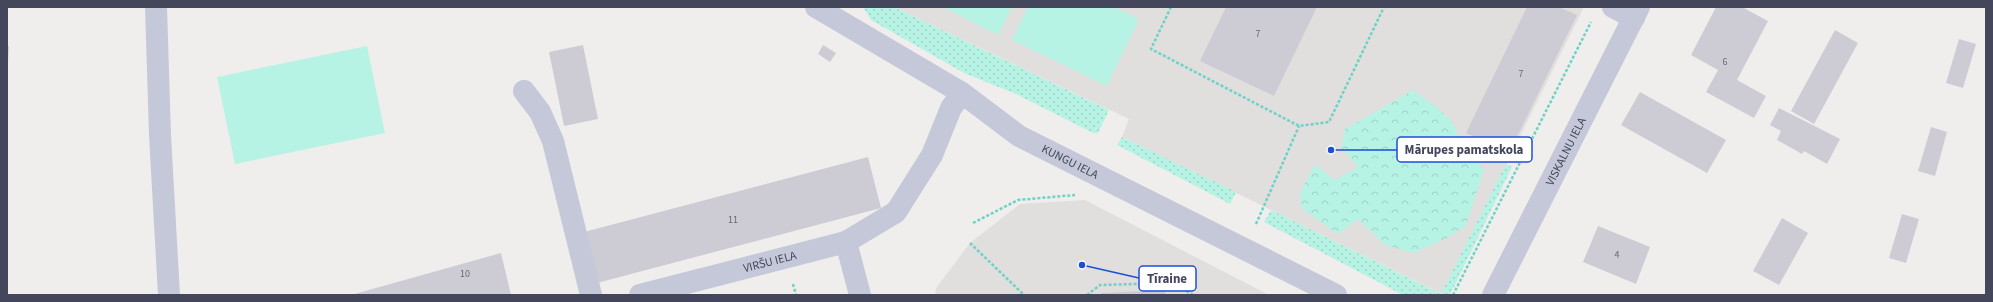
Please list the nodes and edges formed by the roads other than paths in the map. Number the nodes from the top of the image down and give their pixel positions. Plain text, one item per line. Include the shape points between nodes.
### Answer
1 (156, 7) edge
2 (816, 7) edge
3 (1613, 7) edge
4 (837, 12) edge
5 (1637, 12) edge
6 (524, 91) dead end
7 (962, 93) junction
8 (846, 242) junction
9 (169, 295) edge
10 (591, 295) edge
11 (640, 295) edge
12 (860, 295) edge
13 (1336, 295) edge
14 (1493, 295) edge

1 - 9 street
2 - 4 street, KUNGU IELA
3 - 5 street
4 - 7 street, KUNGU IELA
5 - 14 street, VISKALNU IELA
6 - 10 street via 540,112 554,141
7 - 8 street, VIRŠU IELA via 951,108 932,155 896,212
7 - 13 street, KUNGU IELA via 1019,136
8 - 11 street, VIRŠU IELA
8 - 12 street

